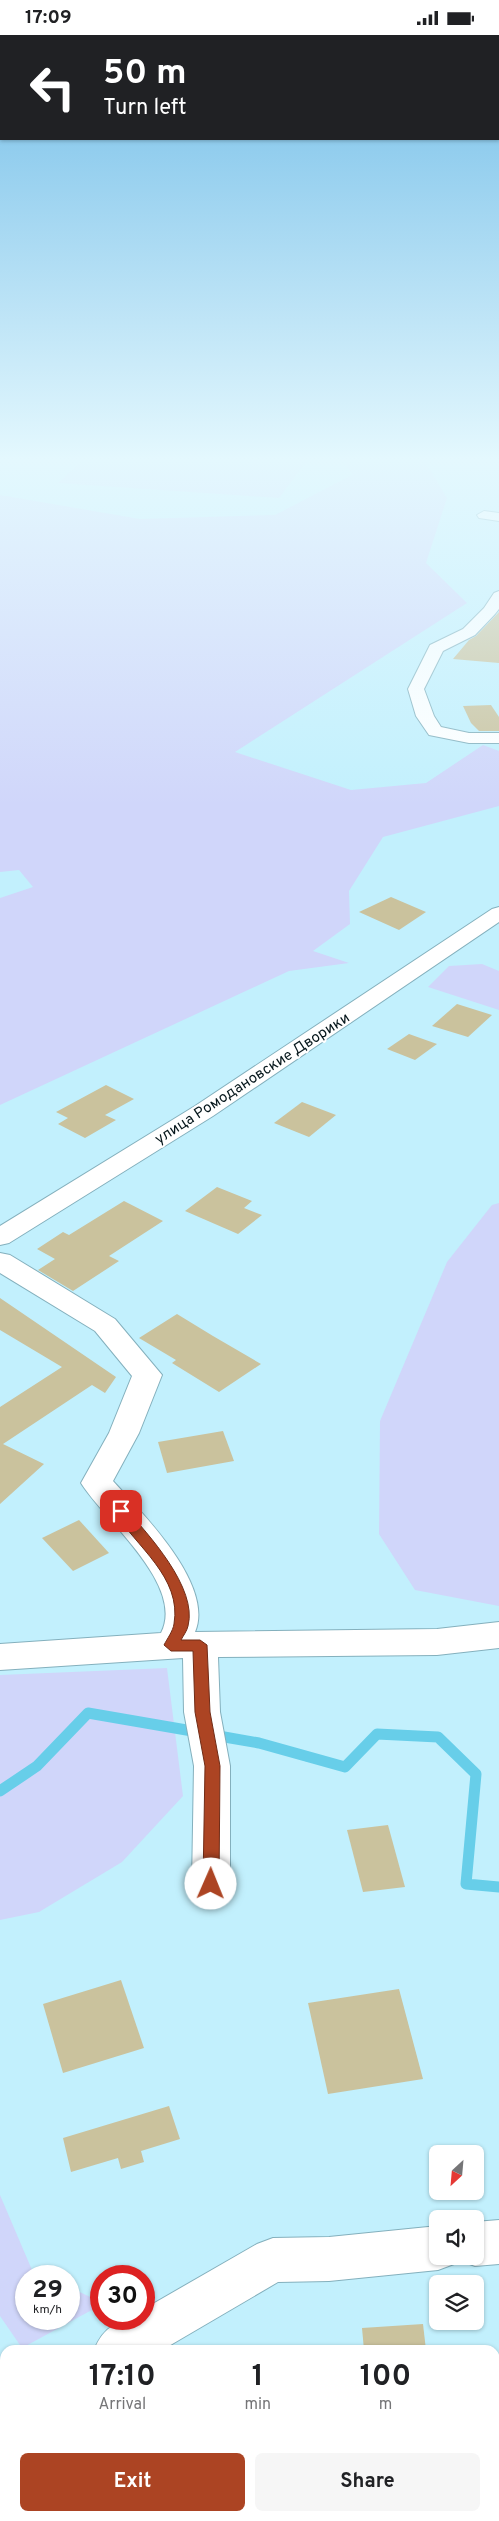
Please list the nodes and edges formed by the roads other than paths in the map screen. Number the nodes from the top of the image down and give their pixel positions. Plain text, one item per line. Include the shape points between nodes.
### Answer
1 (499, 596) edge
2 (499, 738) edge
3 (499, 913) edge
4 (0, 1237) edge
5 (0, 1261) edge
6 (499, 1635) edge
7 (186, 1645) junction
8 (0, 1657) edge
9 (211, 1884) dead end
10 (499, 2242) edge
11 (484, 2243) edge
12 (429, 2249) edge
13 (126, 2345) edge

1 - 2 street via 490,611 469,632 436,648 416,689 425,716 435,731 469,738
3 - 4 street, улица Ромодановские Дворики via 204,1111
5 - 7 street via 105,1325 147,1375 124,1433 97,1483 157,1553 180,1597
6 - 7 street via 437,1642
7 - 8 street
7 - 9 street via 212,1766
10 - 11 street
12 - 13 street via 329,2259 273,2260

